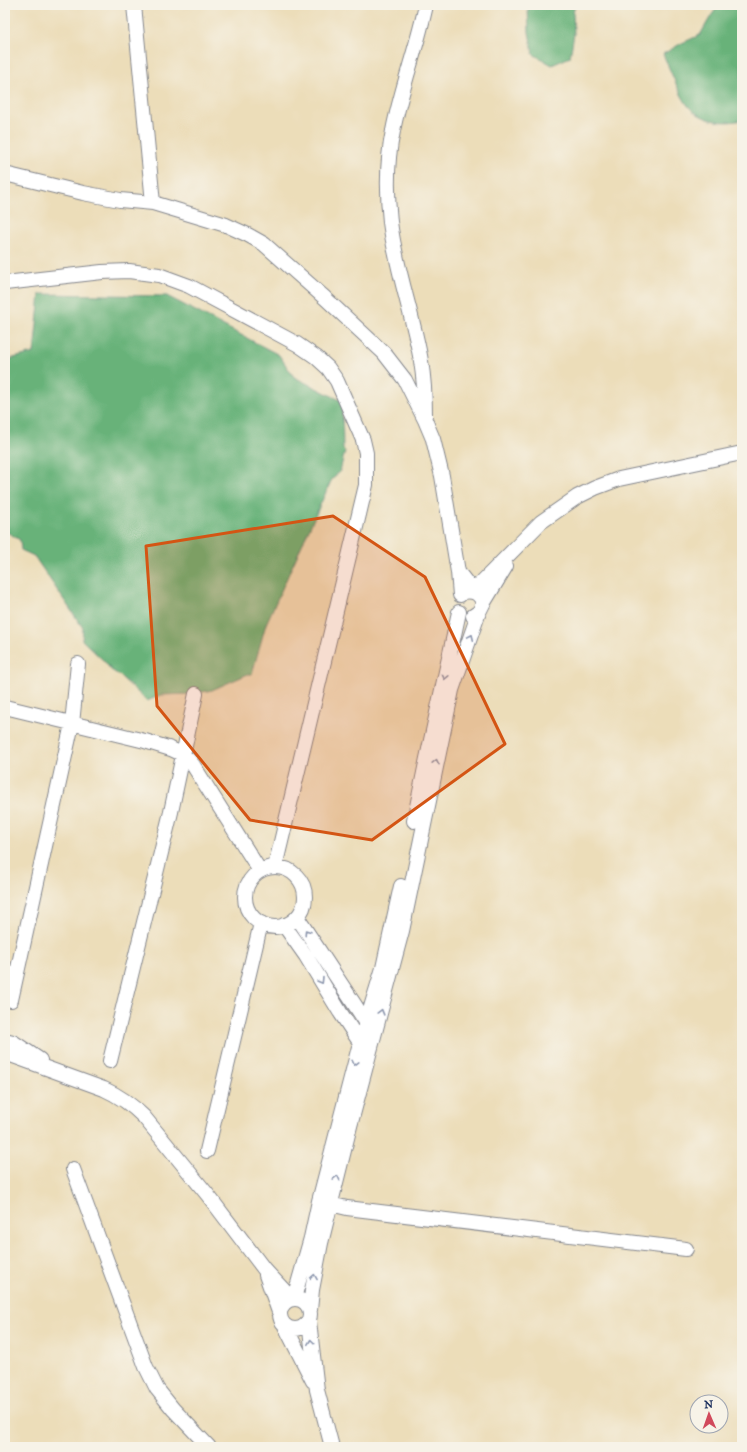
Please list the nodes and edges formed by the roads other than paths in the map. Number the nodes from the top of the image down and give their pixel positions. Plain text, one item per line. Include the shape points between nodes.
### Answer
1 (134, 5) edge
2 (426, 5) edge
3 (5, 174) edge
4 (153, 203) junction
5 (5, 283) edge
6 (426, 420) junction
7 (742, 453) edge
8 (519, 546) junction
9 (458, 572) junction
10 (473, 591) junction
11 (460, 595) junction
12 (481, 608) junction
13 (459, 612) junction
14 (78, 664) dead end
15 (196, 694) dead end
16 (5, 707) edge
17 (72, 724) junction
18 (184, 755) junction
19 (274, 867) junction
20 (260, 871) junction
21 (297, 917) junction
22 (261, 923) junction
23 (284, 925) junction
24 (312, 952) junction
25 (10, 1000) dead end
26 (366, 1022) junction
27 (374, 1035) junction
28 (5, 1040) edge
29 (360, 1043) junction
30 (5, 1053) edge
31 (369, 1055) junction
32 (110, 1061) dead end
33 (57, 1072) junction
34 (207, 1150) dead end
35 (73, 1169) dead end
36 (330, 1204) junction
37 (686, 1249) dead end
38 (264, 1269) junction
39 (293, 1298) junction
40 (279, 1312) junction
41 (309, 1316) junction
42 (285, 1326) junction
43 (317, 1390) junction
44 (209, 1447) edge
45 (332, 1447) edge

1 - 4 street
2 - 6 street via 393,132 389,195 394,247 425,385
3 - 4 street via 83,193
4 - 6 street via 226,225 264,244 384,353 405,380
5 - 19 street via 102,272 129,271 159,275 188,286 297,344 328,368 337,381 363,440 366,453 366,485
6 - 9 street via 442,476
7 - 8 street via 619,479 595,488 541,522
8 - 10 street
8 - 12 street
9 - 10 street
9 - 11 street
10 - 11 street
10 - 12 street via 481,598
11 - 13 street via 456,604
12 - 13 street via 469,617
27 -> 12 street via 402,931 452,690
13 -> 26 street via 388,949
14 - 17 street
15 - 18 street
16 - 17 street
17 - 18 street via 146,741
17 - 25 street
18 - 20 street via 193,765
18 - 32 street
19 - 20 street
19 - 21 street via 290,870 301,881 304,888 304,904
20 - 22 street via 249,882 245,897 250,912
21 - 23 street
24 -> 21 street
22 - 23 street
22 - 34 street
23 - 24 street
24 - 26 street
24 -> 29 street
26 - 27 street
26 - 29 street
27 - 31 street
28 - 33 street via 13,1042
29 - 31 street
29 -> 39 street via 311,1238
30 - 33 street
36 -> 31 street
33 - 38 street via 104,1089 132,1105 207,1194
35 - 44 street via 146,1367 165,1399
36 - 37 street
41 -> 36 street via 317,1262
38 - 39 street
38 - 40 street
39 - 40 street via 284,1302
39 - 41 street via 300,1299 308,1305
40 - 42 street
41 - 42 street via 306,1325 301,1328 290,1329
43 -> 41 street
42 - 43 street
43 - 45 street

